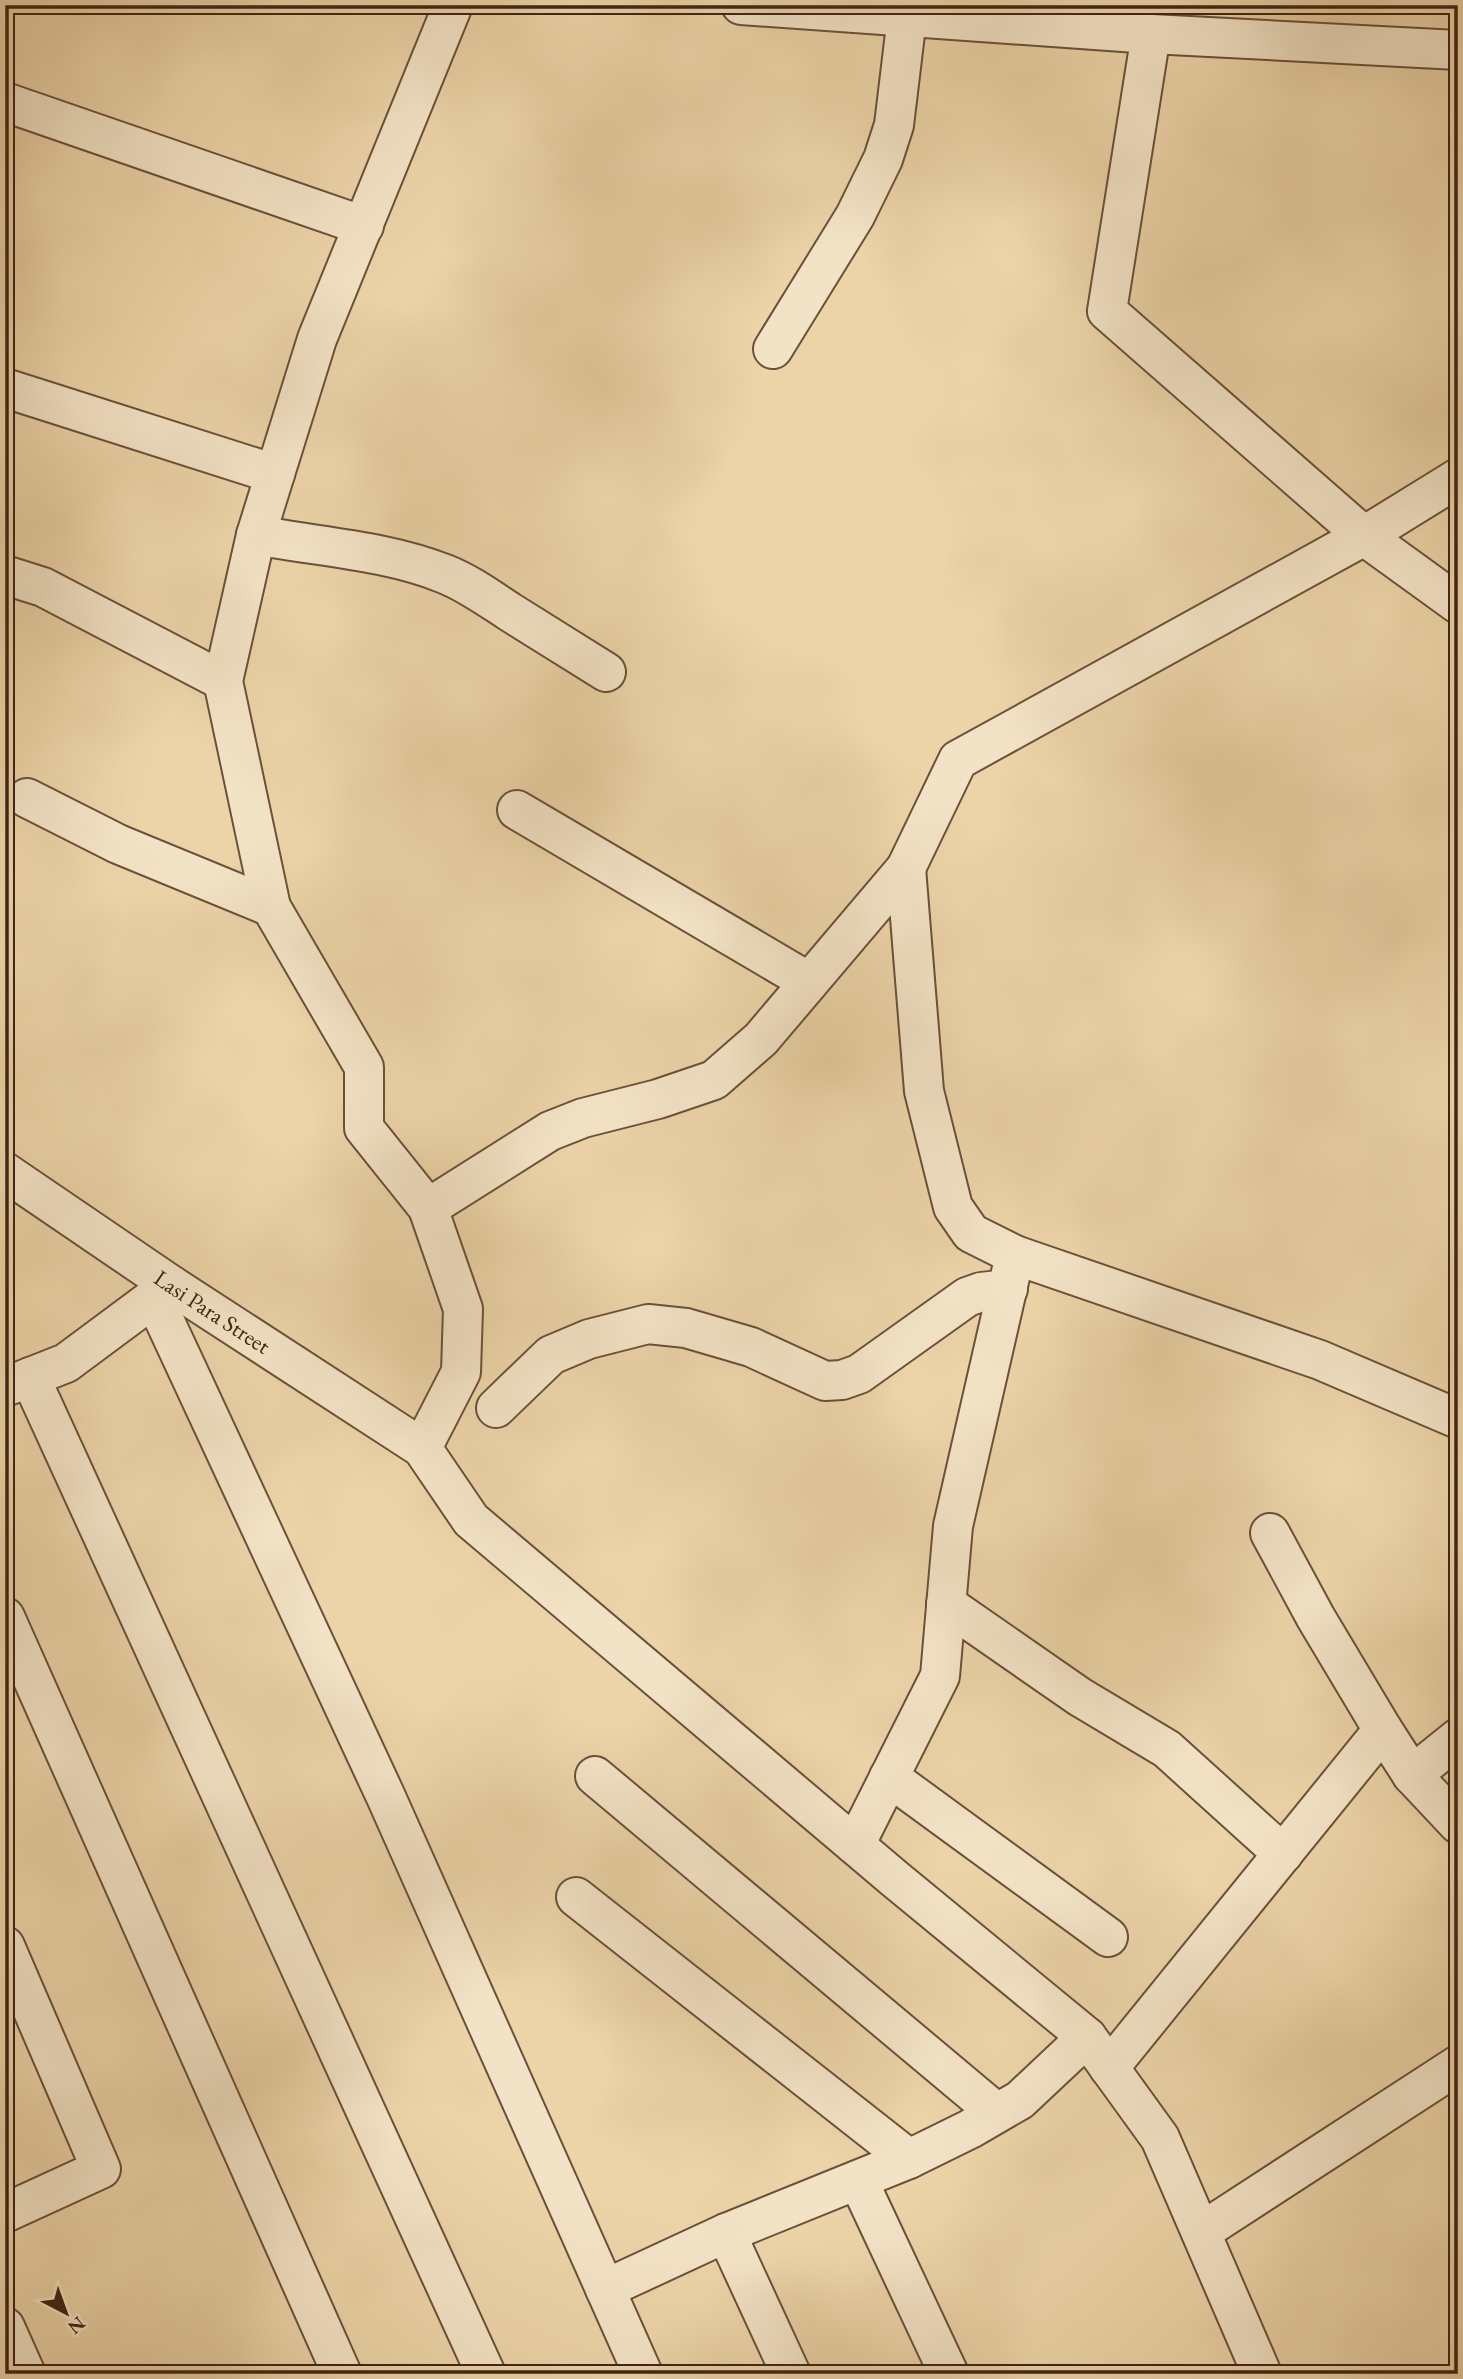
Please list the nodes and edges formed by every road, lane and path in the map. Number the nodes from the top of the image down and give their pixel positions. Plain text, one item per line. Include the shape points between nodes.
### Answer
1 (453, 5) edge
2 (741, 5) edge
3 (895, 13) edge
4 (1169, 25) edge
5 (1458, 50) edge
6 (5, 102) edge
7 (365, 226) junction
8 (774, 349) dead end
9 (5, 388) edge
10 (275, 474) junction
11 (1458, 478) edge
12 (256, 536) junction
13 (1364, 536) junction
14 (5, 575) edge
15 (1458, 604) edge
16 (606, 672) dead end
17 (223, 681) junction
18 (27, 798) dead end
19 (517, 810) dead end
20 (905, 868) junction
21 (271, 907) junction
22 (809, 982) junction
23 (5, 1172) edge
24 (428, 1208) junction
25 (1011, 1272) junction
26 (163, 1291) junction
27 (18, 1382) edge
28 (496, 1408) dead end
29 (1458, 1419) edge
30 (422, 1448) junction
31 (1270, 1533) dead end
32 (946, 1604) junction
33 (5, 1617) edge
34 (1383, 1730) junction
35 (1458, 1738) edge
36 (1412, 1775) junction
37 (595, 1776) dead end
38 (889, 1777) junction
39 (1458, 1824) edge
40 (855, 1845) junction
41 (1283, 1854) junction
42 (576, 1897) dead end
43 (1108, 1937) dead end
44 (5, 1946) edge
45 (1087, 2037) junction
46 (1458, 2065) edge
47 (1109, 2068) junction
48 (997, 2113) junction
49 (909, 2159) junction
50 (858, 2180) junction
51 (5, 2213) edge
52 (1201, 2232) junction
53 (726, 2233) junction
54 (606, 2289) junction
55 (5, 2327) edge
56 (26, 2374) edge
57 (342, 2374) edge
58 (486, 2374) edge
59 (643, 2374) edge
60 (791, 2374) edge
61 (950, 2374) edge
62 (1262, 2374) edge

1 - 7 street
2 - 3 street
3 - 4 street
3 - 8 street via 894,125 883,159 855,216
4 - 5 street
4 - 13 street via 1107,311
6 - 7 street
7 - 10 street via 317,339
9 - 10 street
10 - 12 street
11 - 13 street
12 - 16 street via 358,550 447,575
12 - 17 street
13 - 15 street
13 - 20 street via 958,760
14 - 17 street via 43,587
17 - 21 street
18 - 21 street via 118,845
19 - 22 street
20 - 22 street
20 - 25 street via 924,1091 953,1207 971,1233
21 - 24 street via 364,1067 364,1128
22 - 24 street via 761,1039 714,1080 550,1130
23 - 26 street, Lasi Para Street
24 - 30 street via 463,1309 461,1372
25 - 28 street via 967,1297 859,1374 842,1380 825,1381 751,1347 686,1328 648,1324 589,1339 551,1355
25 - 29 street via 1320,1360
25 - 32 street via 953,1526
26 - 27 street via 66,1363
26 - 30 street, Lasi Para Street
26 - 54 street
27 - 58 street
30 - 40 street via 471,1520
31 - 34 street
32 - 38 street via 940,1676
32 - 41 street via 1080,1697 1167,1749
33 - 57 street
34 - 36 street
34 - 41 street
35 - 36 street
36 - 39 street
37 - 48 street
38 - 40 street
38 - 43 street
40 - 45 street
41 - 47 street
42 - 49 street
44 - 51 street via 100,2169
45 - 47 street
45 - 48 street via 1020,2100
46 - 52 street
47 - 52 street via 1160,2138
48 - 49 street
49 - 50 street
50 - 53 street
50 - 61 street
52 - 62 street
53 - 54 street
53 - 60 street
54 - 59 street
55 - 56 street

